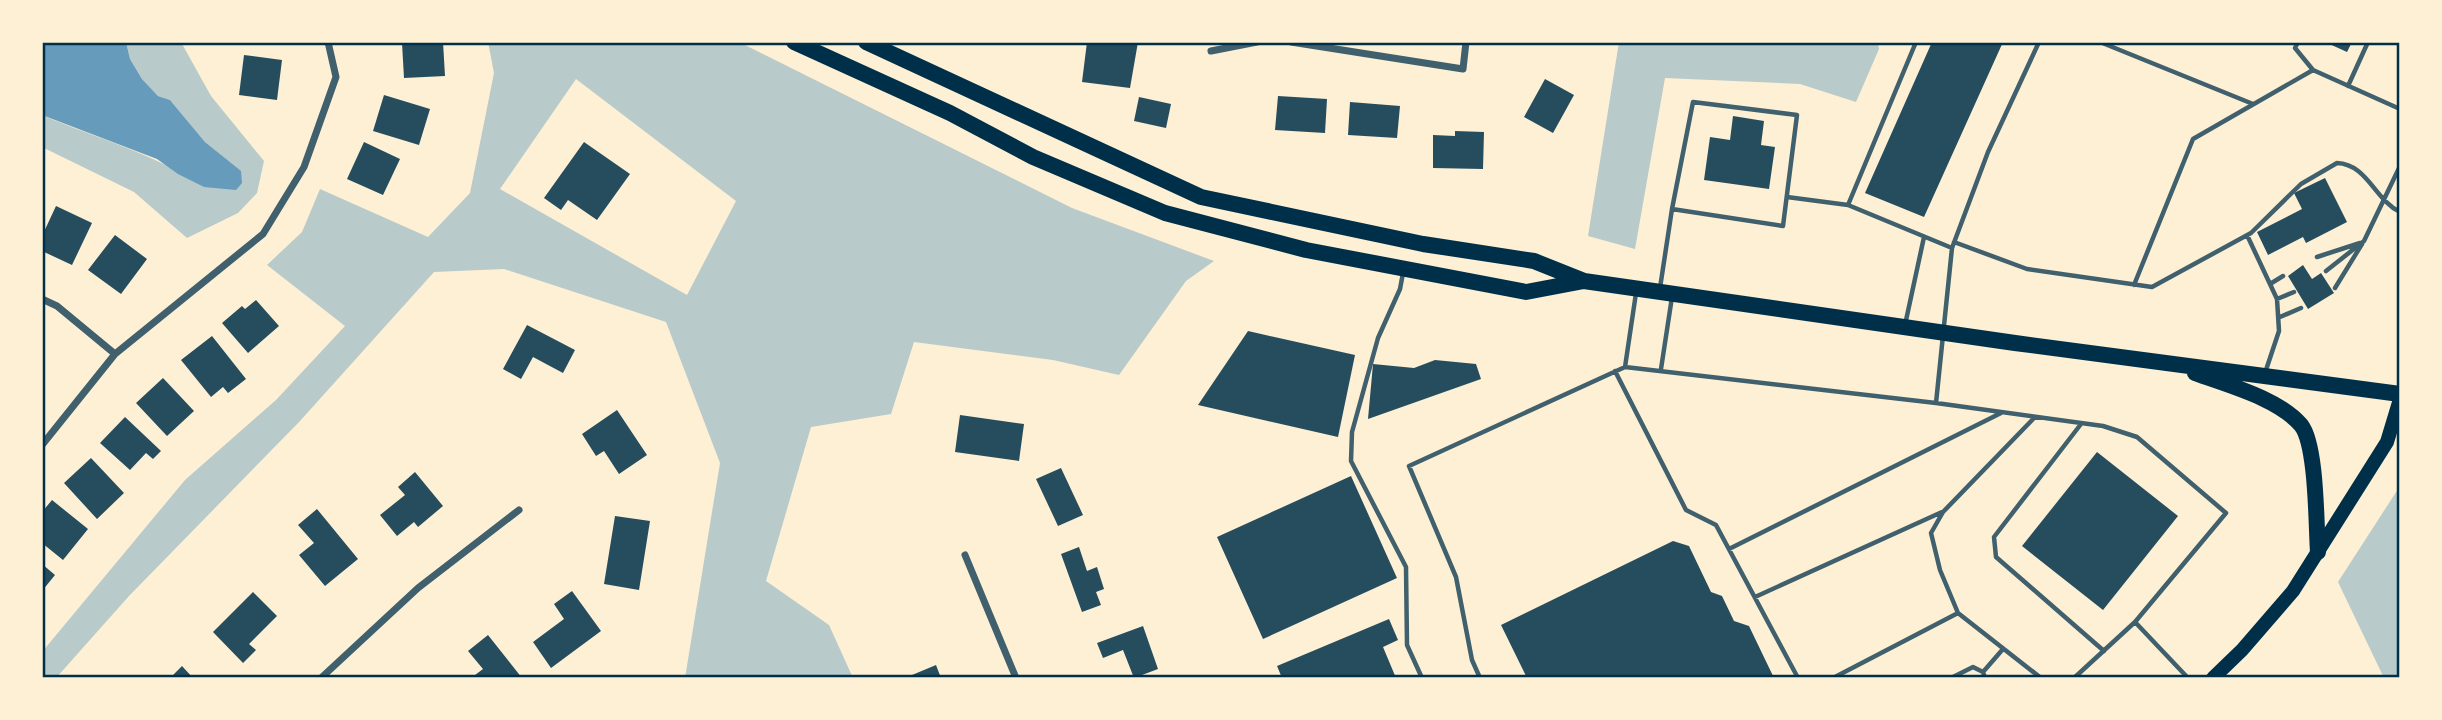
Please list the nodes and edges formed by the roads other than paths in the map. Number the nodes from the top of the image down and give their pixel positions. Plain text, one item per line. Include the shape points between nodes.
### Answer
1 (328, 42) edge
2 (794, 42) edge
3 (866, 42) edge
4 (1257, 42) edge
5 (1291, 42) edge
6 (1466, 42) edge
7 (1916, 42) edge
8 (2039, 42) edge
9 (2100, 42) edge
10 (2298, 42) edge
11 (2368, 42) edge
12 (2395, 42) edge
13 (2400, 44) edge
14 (1211, 51) dead end
15 (2313, 70) junction
16 (2348, 86) junction
17 (2253, 104) junction
18 (2400, 109) edge
19 (2400, 166) edge
20 (1787, 197) junction
21 (2385, 201) junction
22 (1848, 205) junction
23 (1672, 209) junction
24 (2400, 212) edge
25 (2247, 235) junction
26 (1924, 237) junction
27 (2364, 241) junction
28 (1953, 245) junction
29 (2318, 257) dead end
30 (1404, 269) junction
31 (2326, 271) dead end
32 (2283, 276) dead end
33 (1584, 281) junction
34 (2270, 284) junction
35 (2134, 285) junction
36 (2335, 288) dead end
37 (1636, 289) junction
38 (2294, 292) dead end
39 (1666, 293) junction
40 (42, 299) edge
41 (2277, 299) junction
42 (2301, 308) dead end
43 (2280, 317) junction
44 (1904, 327) junction
45 (1944, 332) junction
46 (115, 354) junction
47 (2170, 363) junction
48 (1625, 367) junction
49 (1661, 369) junction
50 (1615, 371) junction
51 (2264, 376) junction
52 (2400, 396) edge
53 (1936, 403) junction
54 (2002, 412) junction
55 (2036, 417) junction
56 (2081, 423) junction
57 (42, 445) edge
58 (519, 510) dead end
59 (1944, 512) junction
60 (1729, 549) junction
61 (2318, 552) junction
62 (965, 555) dead end
63 (1755, 597) junction
64 (1958, 613) junction
65 (2135, 622) junction
66 (2003, 649) junction
67 (2104, 651) junction
68 (1984, 675) edge
69 (321, 678) edge
70 (1016, 678) edge
71 (1422, 678) edge
72 (1480, 678) edge
73 (1798, 678) edge
74 (1833, 678) edge
75 (1951, 678) edge
76 (2041, 678) edge
77 (2074, 678) edge
78 (2188, 678) edge
79 (2213, 678) edge

1 - 46 street via 336,77 304,167 262,234
2 - 30 main road via 950,113 1033,157 1165,213 1306,250
3 - 33 main road via 1201,197 1423,244 1534,261
4 - 14 street
5 - 6 street via 1463,69
7 - 22 lane
8 - 28 lane via 1988,152
9 - 17 lane
10 - 15 lane via 2295,48
11 - 16 lane
12 - 13 lane
15 - 16 lane
15 - 17 lane
16 - 18 lane
17 - 35 lane via 2193,139
19 - 21 lane
20 - 22 lane
20 - 23 lane via 1783,226
20 - 23 lane via 1797,115 1693,103
21 - 24 lane
21 - 25 lane via 2355,167 2337,163 2301,184
21 - 27 lane
22 - 26 lane
23 - 39 lane
25 - 34 lane
25 - 35 lane via 2152,287
26 - 28 lane
26 - 44 lane
27 - 29 lane
27 - 31 lane
27 - 36 lane
28 - 35 lane via 2027,269
28 - 45 lane
30 - 33 main road via 1526,292
30 - 71 lane via 1352,432 1351,461 1406,568 1406,645
32 - 34 lane
33 - 37 main road
34 - 41 lane
37 - 39 main road
37 - 48 lane
38 - 41 lane
39 - 44 main road
39 - 49 lane
40 - 46 street
41 - 43 lane
42 - 43 lane
43 - 51 lane
44 - 45 main road
45 - 47 main road
45 - 53 lane
46 - 57 street
47 - 51 main road
47 - 61 main road via 2267,400 2301,425 2309,446
48 - 49 lane
48 - 50 lane
49 - 53 lane
50 - 60 lane via 1686,510 1716,524
50 - 72 lane via 1409,466 1456,577 1472,660
51 - 52 main road
52 - 61 main road via 2387,442
53 - 54 lane
54 - 55 lane
54 - 60 lane
55 - 56 lane
55 - 59 lane
56 - 65 lane via 2137,437 2226,513
56 - 67 lane via 1994,537 1996,557
58 - 69 street via 418,589
59 - 63 lane
59 - 64 lane via 1931,533
60 - 63 lane
61 - 79 main road via 2292,591
62 - 70 street
63 - 73 lane
64 - 66 lane
64 - 74 lane
65 - 67 lane
65 - 78 lane
66 - 68 lane
66 - 76 lane
67 - 77 lane
68 - 75 lane via 1973,667

